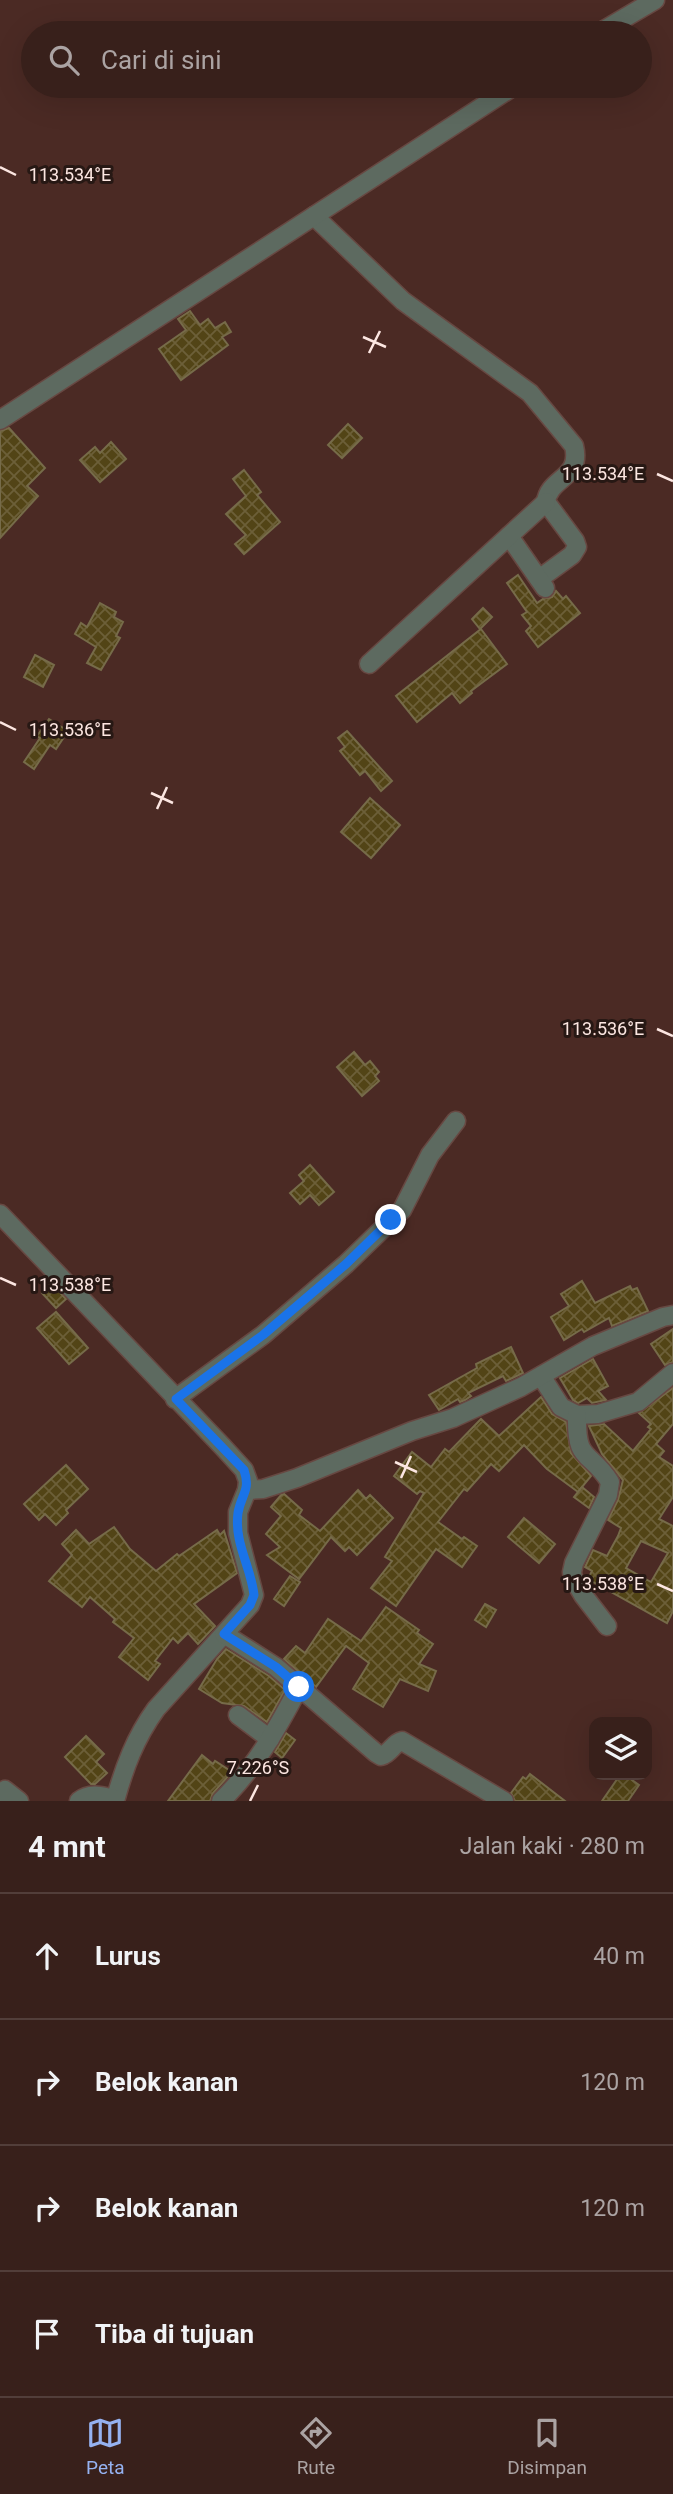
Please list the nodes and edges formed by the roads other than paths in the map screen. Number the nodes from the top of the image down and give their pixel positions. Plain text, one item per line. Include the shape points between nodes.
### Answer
1 (655, 0) edge
2 (619, 21) edge
3 (496, 98) edge
4 (314, 216) junction
5 (0, 420) edge
6 (546, 502) junction
7 (509, 536) junction
8 (369, 664) dead end
9 (456, 1121) dead end
10 (0, 1214) edge
11 (673, 1315) edge
12 (673, 1373) edge
13 (541, 1376) junction
14 (176, 1399) junction
15 (577, 1415) junction
16 (247, 1490) junction
17 (607, 1626) dead end
18 (224, 1634) junction
19 (299, 1687) junction
20 (238, 1715) dead end
21 (270, 1739) junction
22 (0, 1793) edge
23 (115, 1800) edge
24 (19, 1801) edge
25 (79, 1801) edge
26 (221, 1801) edge
27 (504, 1801) edge

1 - 2 street
3 - 4 street
4 - 5 street
4 - 6 street via 403,301 540,403 576,456
6 - 7 street
6 - 7 street via 577,547 542,584
7 - 8 street
9 - 14 street via 430,1155 402,1210 274,1326
10 - 14 street
11 - 13 street via 593,1346
12 - 15 street via 638,1402 598,1415
13 - 15 street via 561,1407
13 - 16 street via 453,1418 297,1478
14 - 16 street via 244,1470
15 - 17 street via 581,1452 610,1482 574,1563 573,1578
16 - 18 street via 238,1512 238,1533 254,1595
18 - 19 street
18 - 23 street via 144,1726
19 - 21 street
19 - 27 street via 381,1756 402,1741
20 - 21 street
21 - 26 street
22 - 24 street via 10,1792
23 - 25 street via 96,1795

